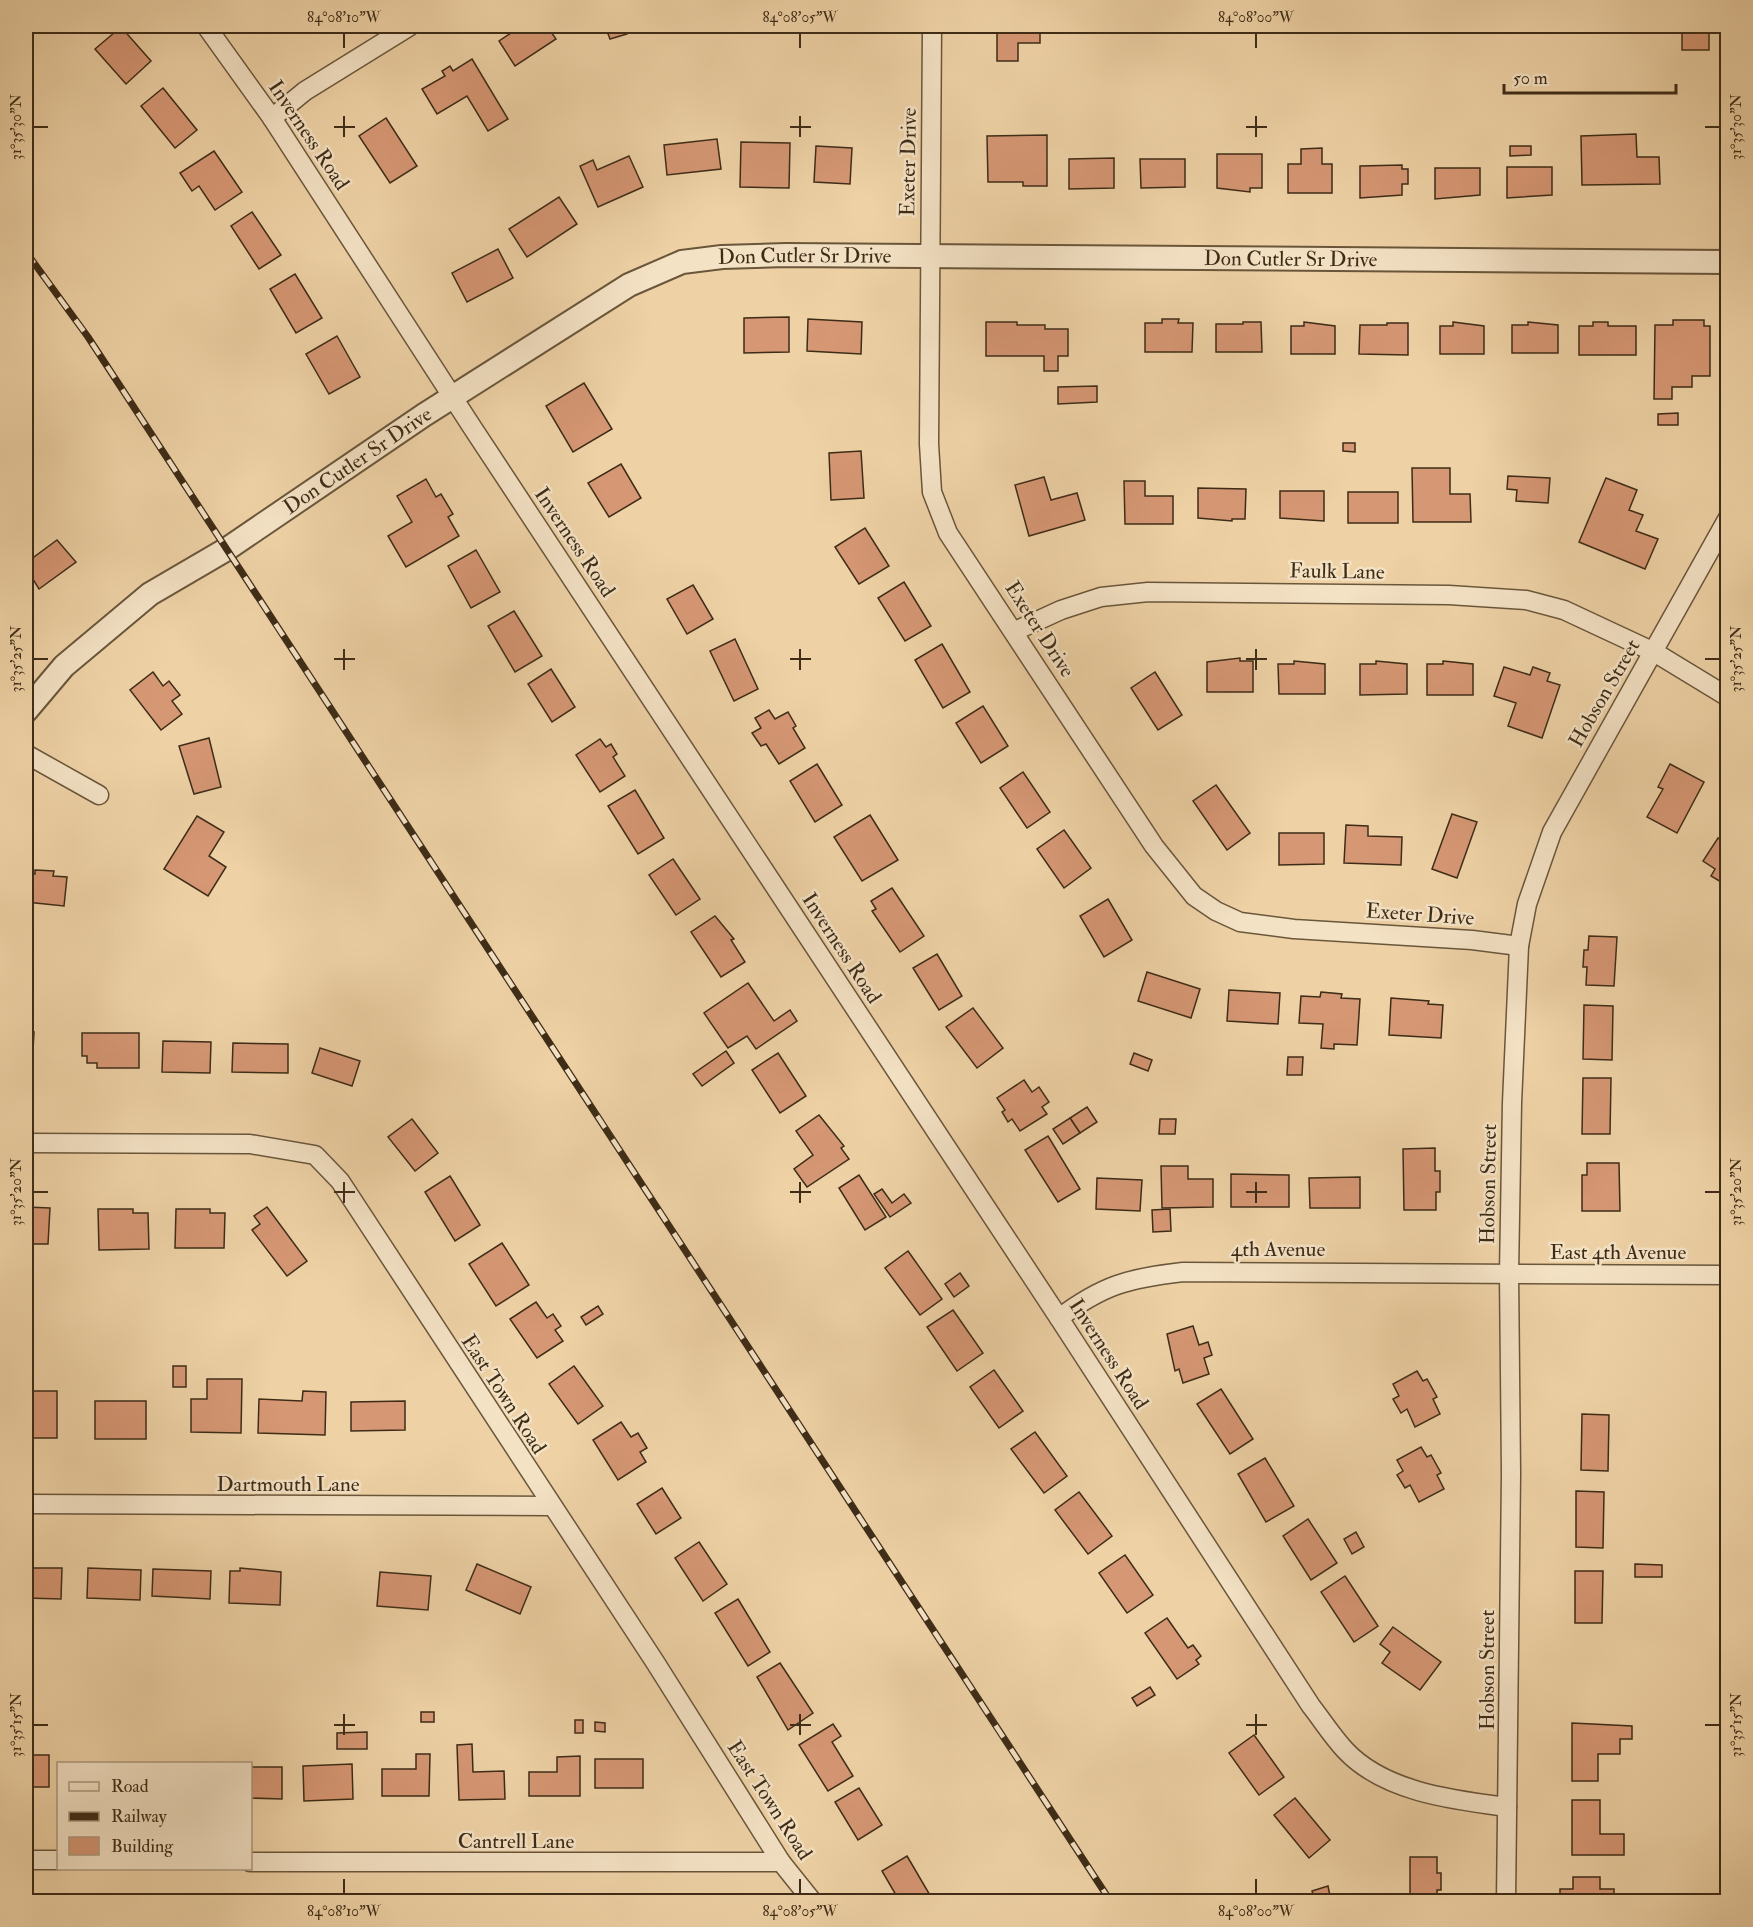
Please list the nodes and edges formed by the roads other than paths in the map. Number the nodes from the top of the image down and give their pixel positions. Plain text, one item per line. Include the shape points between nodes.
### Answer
1 (206, 26) edge
2 (410, 26) edge
3 (932, 26) edge
4 (272, 118) junction
5 (930, 258) junction
6 (1728, 262) edge
7 (453, 397) junction
8 (1728, 519) edge
9 (1015, 631) junction
10 (1654, 652) junction
11 (1728, 697) edge
12 (26, 711) edge
13 (26, 754) edge
14 (99, 795) dead end
15 (1519, 946) junction
16 (26, 1143) edge
17 (1509, 1273) junction
18 (1728, 1275) edge
19 (1059, 1318) junction
20 (26, 1504) edge
21 (550, 1506) junction
22 (1507, 1807) junction
23 (26, 1860) edge
24 (57, 1860) edge
25 (252, 1862) edge
26 (781, 1862) junction
27 (813, 1902) edge
28 (1506, 1902) edge

1 - 4 street, Inverness Road
2 - 4 street via 305,91
3 - 5 street, Exeter Drive
4 - 7 street, Inverness Road
5 - 6 street, Don Cutler Sr Drive
5 - 7 street, Don Cutler Sr Drive via 786,255 682,262 629,285
5 - 9 street, Exeter Drive via 932,492 948,533
7 - 12 street, Don Cutler Sr Drive via 227,549 150,594 64,666
7 - 19 street, Inverness Road
8 - 10 street, Hobson Street
9 - 10 street, Faulk Lane via 1101,597 1148,592 1449,595 1526,600 1564,610
9 - 15 street, Exeter Drive via 1154,846 1194,896 1216,911 1240,922 1294,929
10 - 11 street, Faulk Lane
10 - 15 street, Hobson Street via 1552,832 1527,904
13 - 14 street
15 - 17 street, Hobson Street
16 - 21 street, East Town Road via 250,1144 315,1155 340,1181
17 - 18 street, East 4th Avenue
17 - 19 street, 4th Avenue via 1183,1272 1145,1276 1107,1287
17 - 22 street, Hobson Street
19 - 22 street, Inverness Road via 1311,1706 1346,1751 1401,1784 1454,1800
20 - 21 street, Dartmouth Lane
21 - 26 street, East Town Road via 655,1662
22 - 28 street, Hobson Street
23 - 24 street
25 - 26 street, Cantrell Lane
26 - 27 street, East Town Road

